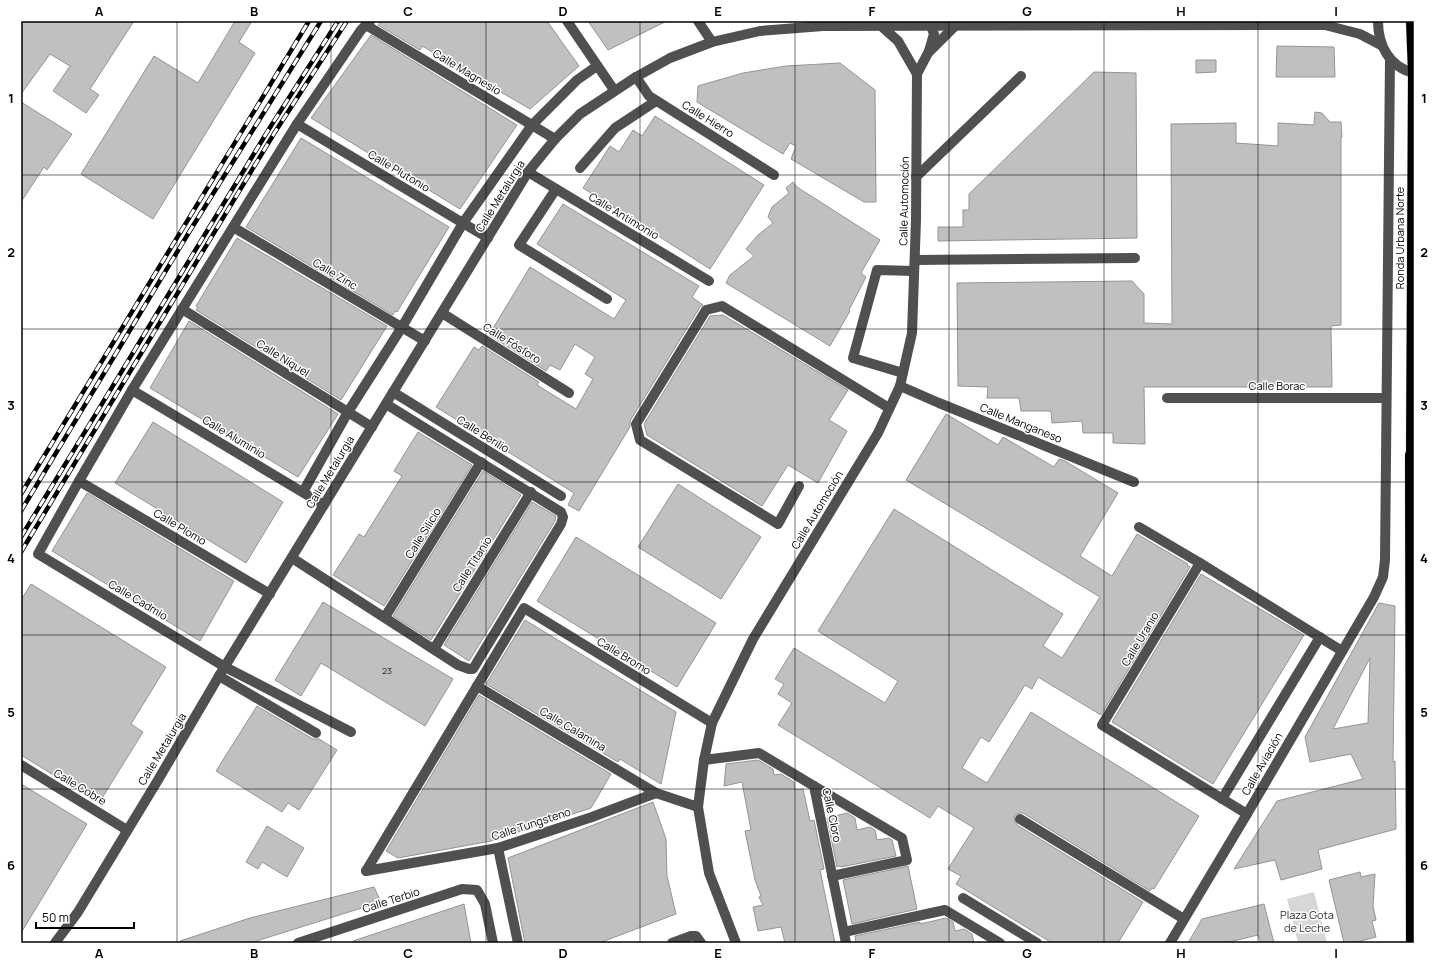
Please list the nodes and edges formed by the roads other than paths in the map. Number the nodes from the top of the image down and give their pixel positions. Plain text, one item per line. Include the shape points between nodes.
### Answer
1 (567, 21) edge
2 (698, 21) edge
3 (1338, 21) edge
4 (1378, 21) edge
5 (1411, 21) edge
6 (822, 22) edge
7 (368, 23) edge
8 (1101, 23) edge
9 (1278, 23) edge
10 (957, 24) edge
11 (1319, 24) edge
12 (880, 25) junction
13 (931, 26) junction
14 (712, 42) junction
15 (1381, 45) junction
16 (928, 53) junction
17 (1390, 59) junction
18 (598, 66) junction
19 (1413, 73) edge
20 (917, 74) junction
21 (1021, 76) dead end
22 (636, 77) junction
23 (614, 90) junction
24 (656, 101) junction
25 (297, 124) junction
26 (532, 125) junction
27 (555, 139) junction
28 (580, 168) dead end
29 (528, 172) junction
30 (774, 175) dead end
31 (916, 177) junction
32 (556, 189) junction
33 (463, 223) junction
34 (233, 227) junction
35 (488, 238) junction
36 (1136, 258) dead end
37 (915, 260) junction
38 (914, 271) junction
39 (709, 281) dead end
40 (607, 299) dead end
41 (182, 309) junction
42 (442, 313) junction
43 (402, 327) junction
44 (425, 341) junction
45 (903, 373) junction
46 (900, 386) junction
47 (132, 390) junction
48 (393, 392) junction
49 (569, 393) dead end
50 (1167, 398) dead end
51 (1386, 398) junction
52 (386, 404) junction
53 (889, 408) junction
54 (348, 412) junction
55 (372, 427) junction
56 (1411, 455) joint
57 (481, 462) junction
58 (79, 481) junction
59 (1134, 482) dead end
60 (799, 486) dead end
61 (303, 492) junction
62 (531, 492) junction
63 (561, 496) dead end
64 (324, 505) junction
65 (1139, 527) dead end
66 (292, 558) junction
67 (1200, 563) junction
68 (270, 594) junction
69 (385, 617) junction
70 (1320, 637) junction
71 (434, 649) junction
72 (1342, 651) junction
73 (226, 667) junction
74 (218, 676) junction
75 (478, 686) junction
76 (712, 723) junction
77 (351, 732) dead end
78 (316, 733) dead end
79 (704, 760) junction
80 (21, 765) edge
81 (814, 786) junction
82 (656, 793) junction
83 (1222, 799) junction
84 (698, 807) junction
85 (1247, 814) junction
86 (1020, 819) dead end
87 (127, 830) junction
88 (498, 848) junction
89 (832, 876) junction
90 (963, 898) dead end
91 (78, 912) junction
92 (1184, 919) junction
93 (1412, 920) junction
94 (844, 932) junction
95 (55, 943) edge
96 (63, 943) edge
97 (298, 943) edge
98 (493, 943) edge
99 (518, 943) edge
100 (672, 943) edge
101 (701, 943) edge
102 (736, 943) edge
103 (846, 943) edge
104 (1000, 943) edge
105 (1037, 943) edge
106 (1170, 943) edge
107 (1403, 943) edge
108 (1412, 943) edge

1 - 18 street
2 - 14 street
3 - 11 street
4 - 15 street
5 - 19 main road, Ronda Urbana Norte
6 - 12 street, Calle Metalurgia
6 - 14 street, Calle Metalurgia via 760,31
7 - 25 street
7 - 26 street, Calle Magnesio
8 - 9 street, Calle Metalurgia
8 - 10 street, Calle Metalurgia
9 - 11 street, Calle Metalurgia
10 - 13 street, Calle Metalurgia
10 - 16 street
11 - 15 street via 1360,34
12 - 13 street, Calle Metalurgia
12 - 20 street via 898,41
13 - 16 street via 934,34
14 - 22 street, Calle Metalurgia via 670,58
15 - 17 street
16 - 20 street
17 - 19 street via 1400,68
17 - 51 street, Calle Aviación
18 - 23 street
18 - 26 street via 577,80
19 - 56 main road, Ronda Urbana Norte
20 - 31 street, Calle Automoción
21 - 31 street
22 - 23 street, Calle Metalurgia
22 - 24 street, Calle Hierro via 649,96
23 - 27 street, Calle Metalurgia via 580,114
24 - 28 street via 615,128
24 - 30 street, Calle Hierro
25 - 33 street, Calle Plutonio
25 - 34 street
26 - 27 street, Calle Magnesio
26 - 33 street
27 - 29 street, Calle Metalurgia
29 - 32 street, Calle Antimonio
29 - 35 street, Calle Metalurgia
31 - 37 street, Calle Automoción
32 - 39 street, Calle Antimonio
32 - 40 street via 519,245
33 - 35 street, Calle Plutonio
33 - 43 street
34 - 41 street
34 - 43 street, Calle Zinc
35 - 42 street, Calle Metalurgia
36 - 37 street
37 - 38 street, Calle Automoción
38 - 45 street, Calle Automoción via 912,334
38 - 45 street via 877,270 853,358
41 - 47 street
41 - 54 street, Calle Níquel
42 - 44 street, Calle Metalurgia
42 - 49 street, Calle Fósforo
43 - 44 street, Calle Zinc
43 - 54 street
44 - 48 street, Calle Metalurgia
45 - 46 street, Calle Automoción
46 - 53 street, Calle Automoción
46 - 59 street, Calle Manganeso
47 - 58 street
47 - 61 street, Calle Aluminio
48 - 52 street, Calle Metalurgia
48 - 63 street, Calle Berilio
50 - 51 street, Calle Borac
51 - 72 street, Calle Aviación via 1383,577
52 - 55 street, Calle Metalurgia
52 - 57 street
53 - 60 street via 722,306 706,310 636,424 640,440 778,524
53 - 76 street, Calle Automoción via 878,433 753,639
54 - 55 street, Calle Níquel
54 - 61 street
55 - 64 street, Calle Metalurgia
56 - 93 highway
57 - 62 street
57 - 69 street, Calle Silicio
58 - 68 street, Calle Plomo
58 - 73 street, Calle Cadmio via 38,554
61 - 64 street, Calle Aluminio
62 - 71 street, Calle Titanio
62 - 71 street via 561,512 561,524 473,669 458,665
64 - 66 street, Calle Metalurgia
65 - 67 street
66 - 68 street, Calle Metalurgia
66 - 69 street
67 - 70 street
67 - 83 street, Calle Uranio via 1102,725
68 - 73 street, Calle Metalurgia
69 - 71 street
70 - 72 street
70 - 83 street
72 - 85 street, Calle Aviación
73 - 74 street, Calle Metalurgia
73 - 77 street, Calle Cadmio
74 - 78 street
74 - 87 street, Calle Metalurgia
75 - 76 street, Calle Bromo via 524,608
75 - 82 street, Calle Calamina
75 - 88 street, Calle Tungsteno via 366,871
76 - 79 street, Calle Automoción
79 - 81 street, Calle Cloro via 759,753
79 - 84 street, Calle Automoción
80 - 87 street, Calle Cobre
81 - 89 street, Calle Cloro
81 - 89 street via 902,838 907,860
82 - 84 street
82 - 88 street, Calle Tungsteno
83 - 85 street, Calle Uranio
84 - 102 street, Calle Automoción via 710,872
85 - 92 street, Calle Aviación
86 - 92 street
87 - 91 street, Calle Metalurgia
88 - 99 street
89 - 94 street, Calle Cloro
90 - 105 street
91 - 95 street, Calle Metalurgia
91 - 96 street, Calle Metalurgia
92 - 106 street, Calle Aviación
93 - 107 highway
93 - 108 highway
94 - 103 street, Calle Cloro
94 - 104 street via 945,910
97 - 98 street, Calle Terbio via 462,889 476,890 485,904
100 - 101 street via 696,936

